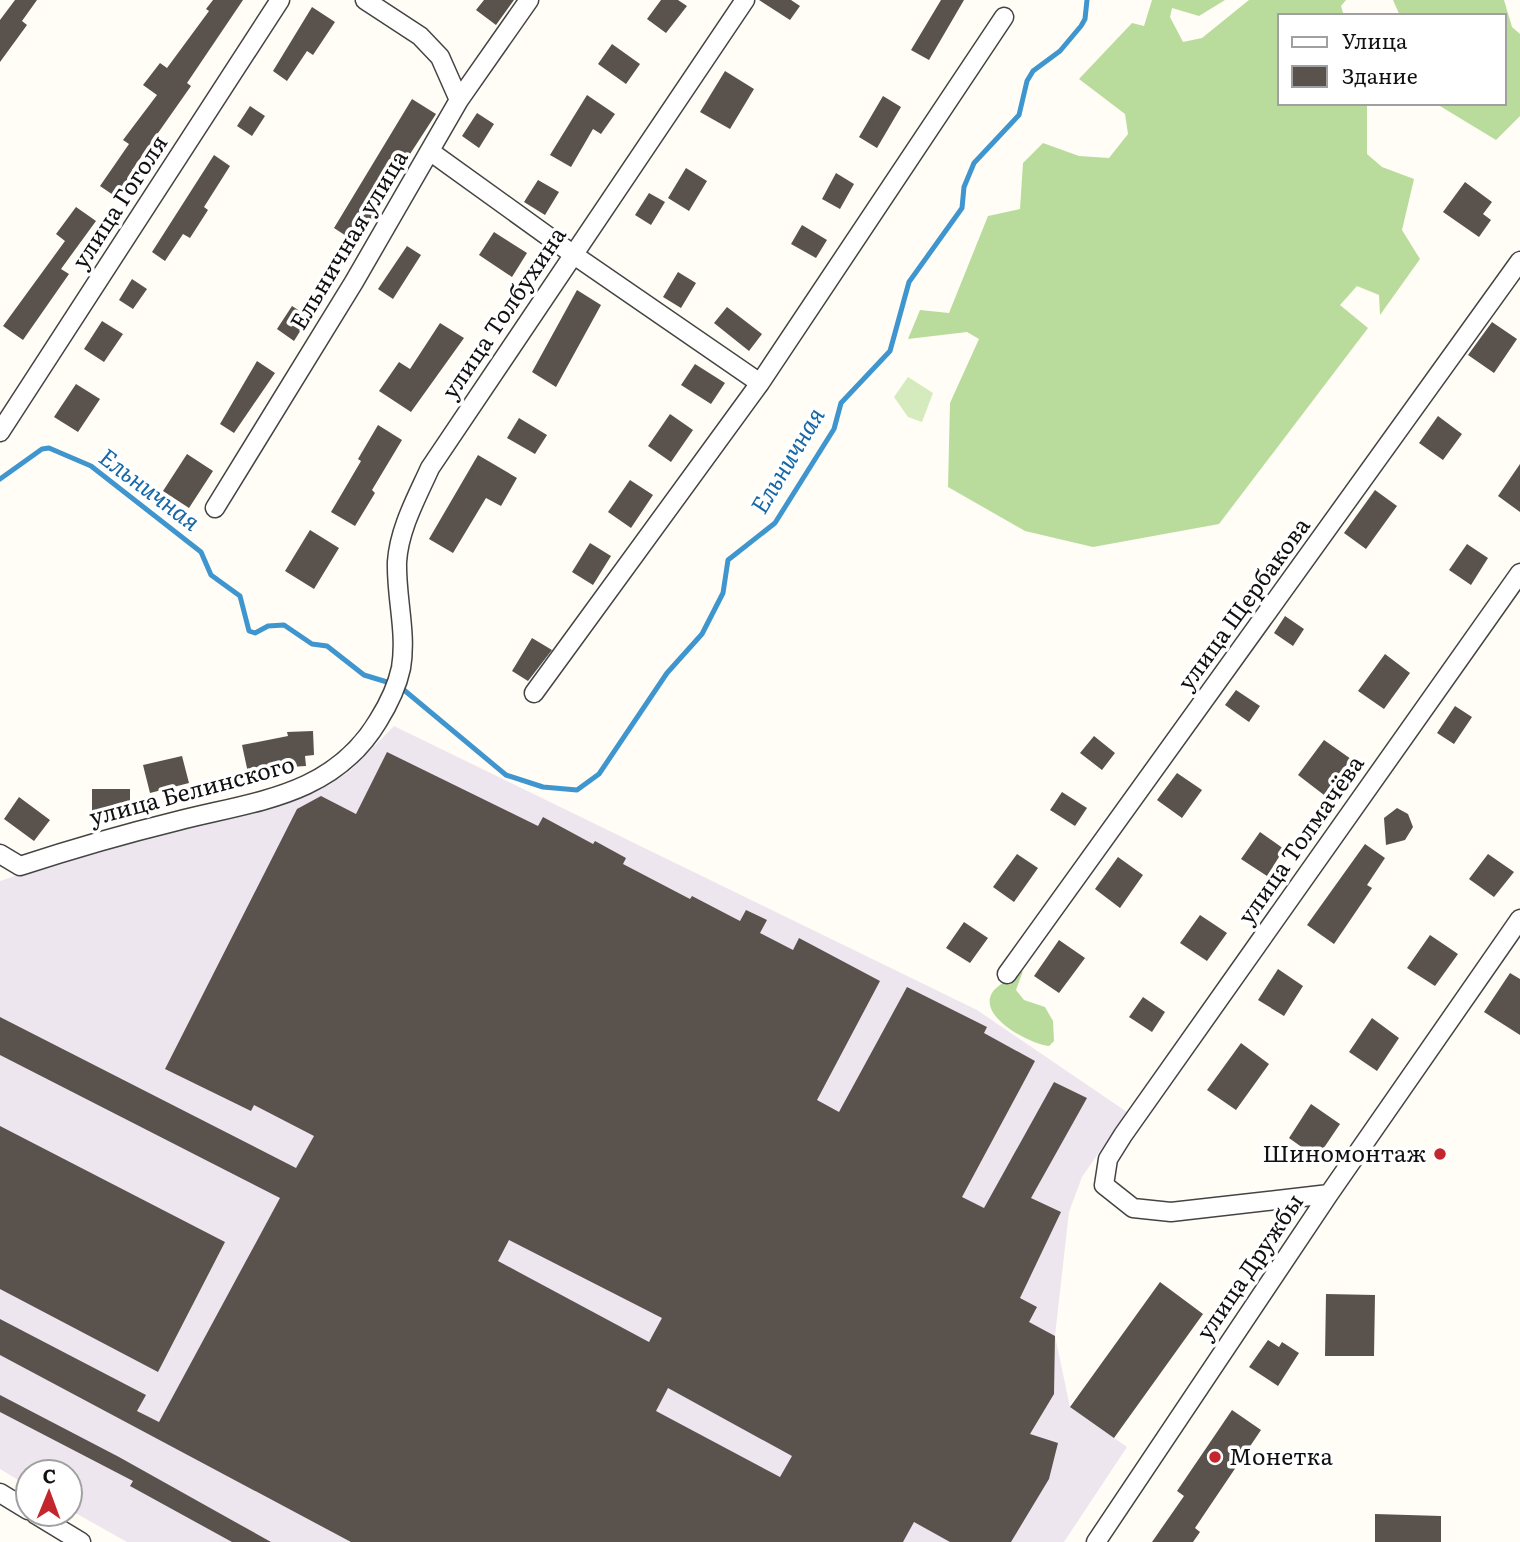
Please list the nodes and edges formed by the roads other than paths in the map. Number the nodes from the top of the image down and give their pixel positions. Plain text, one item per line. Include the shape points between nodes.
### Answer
1 (281, 0) edge
2 (365, 0) edge
3 (529, 0) edge
4 (745, 0) edge
5 (1004, 17) dead end
6 (459, 100) junction
7 (430, 152) junction
8 (573, 255) junction
9 (1520, 261) edge
10 (760, 383) junction
11 (0, 432) edge
12 (215, 508) dead end
13 (1520, 573) edge
14 (396, 685) joint
15 (534, 693) dead end
16 (0, 854) edge
17 (20, 866) junction
18 (0, 873) edge
19 (1520, 919) edge
20 (1007, 974) dead end
21 (1329, 1194) junction
22 (58, 1528) edge
23 (81, 1542) edge
24 (1096, 1542) edge

1 - 11 street, улица Гоголя
2 - 6 street via 420,36 440,57
3 - 6 street, Ельничная улица
4 - 8 street, улица Толбухина
5 - 10 street
6 - 7 street, Ельничная улица
7 - 8 street
7 - 12 street, Ельничная улица
8 - 10 street
8 - 14 street, улица Толбухина via 440,451 406,522 397,559 403,632
9 - 20 street, улица Щербакова
10 - 15 street
13 - 21 street, улица Толмачёва via 1122,1135 1108,1159 1104,1185 1133,1208 1171,1212
14 - 17 street, улица Белинского via 358,751 314,782 274,798 139,830
16 - 17 street
17 - 18 street, улица Белинского
19 - 21 street, улица Дружбы
21 - 24 street, улица Дружбы
22 - 23 street

